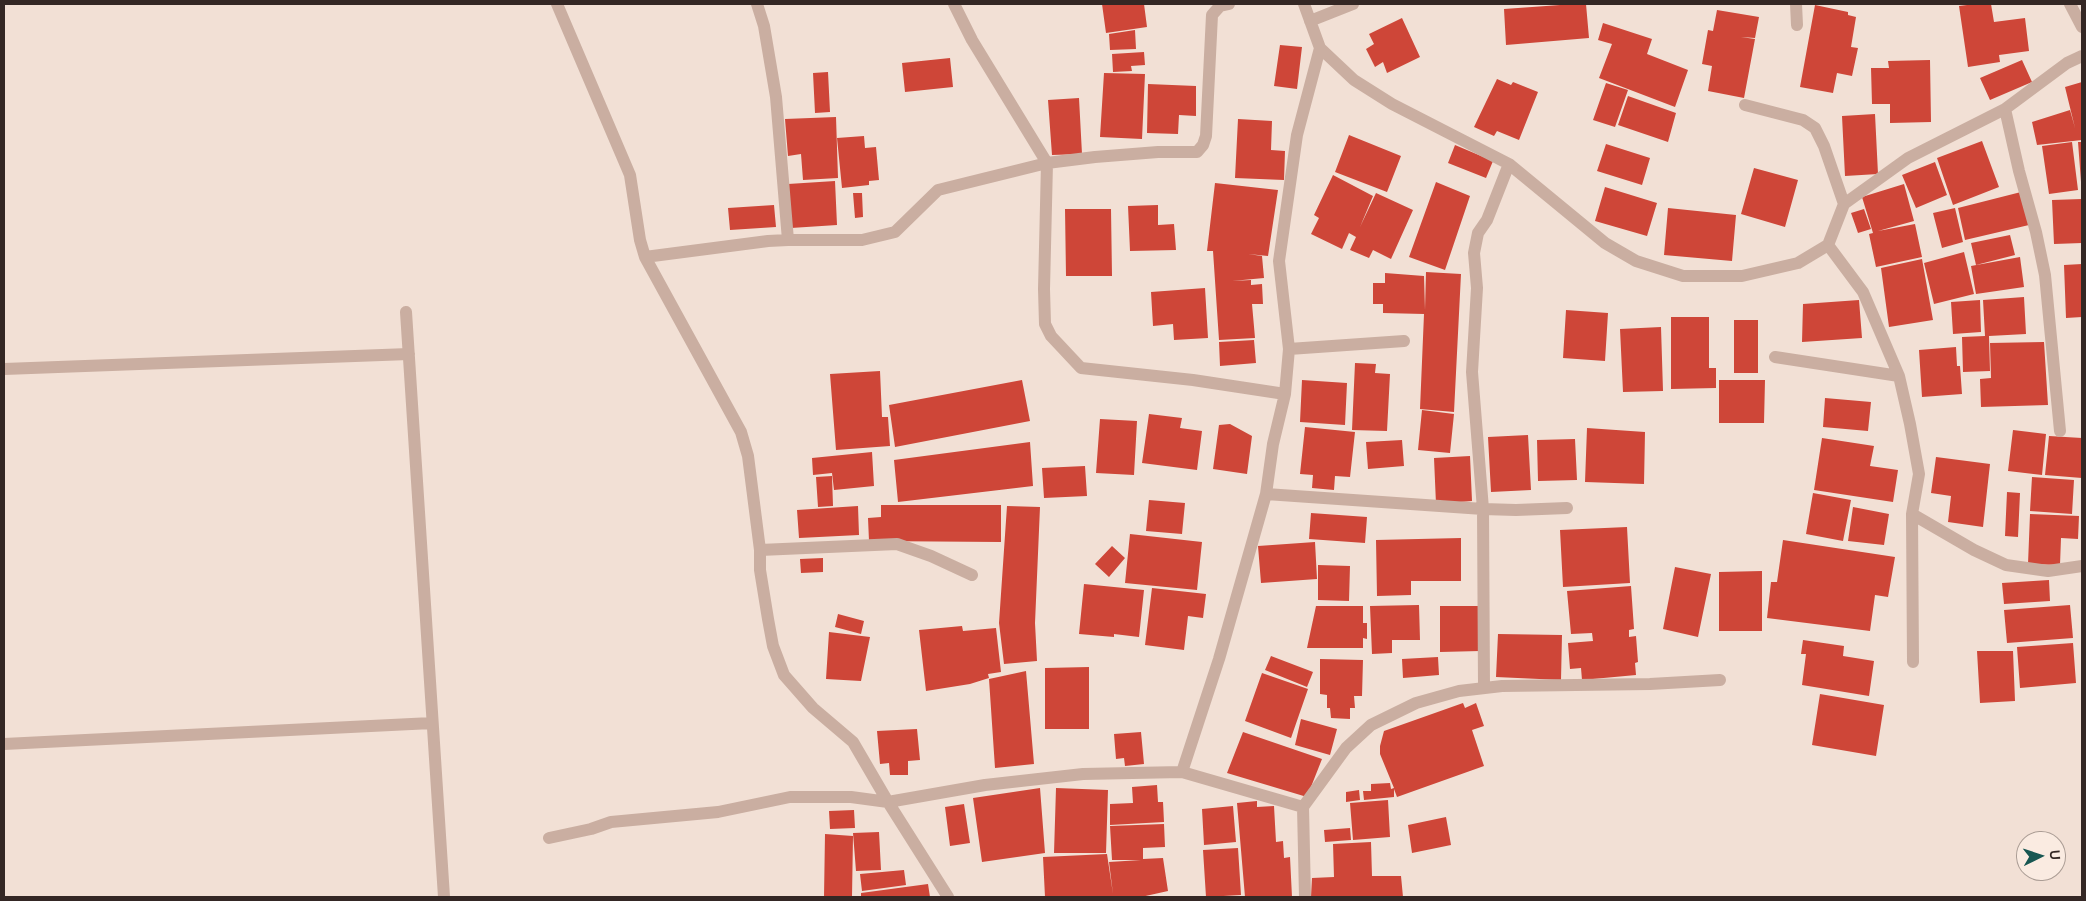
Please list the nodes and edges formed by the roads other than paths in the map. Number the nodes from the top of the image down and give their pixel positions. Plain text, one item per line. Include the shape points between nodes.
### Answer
1 (557, 4) edge
2 (757, 4) edge
3 (954, 4) edge
4 (1229, 4) edge
5 (1304, 4) edge
6 (1353, 4) edge
7 (1796, 4) edge
8 (2070, 4) edge
9 (1310, 21) junction
10 (1797, 25) dead end
11 (2082, 27) edge
12 (1320, 48) junction
13 (2082, 56) edge
14 (1745, 105) dead end
15 (2005, 109) junction
16 (1047, 163) junction
17 (1509, 164) junction
18 (1844, 204) junction
19 (788, 240) junction
20 (1828, 245) junction
21 (645, 258) junction
22 (406, 312) dead end
23 (1404, 341) dead end
24 (1289, 349) junction
25 (409, 354) junction
26 (1775, 357) dead end
27 (4, 369) edge
28 (1900, 376) junction
29 (1285, 394) junction
30 (2060, 431) dead end
31 (1266, 494) junction
32 (1483, 508) junction
33 (1567, 508) dead end
34 (1912, 514) junction
35 (760, 550) junction
36 (2082, 566) edge
37 (972, 575) dead end
38 (1913, 662) dead end
39 (1720, 680) dead end
40 (1484, 688) junction
41 (432, 723) junction
42 (4, 744) edge
43 (1182, 772) junction
44 (888, 802) junction
45 (1303, 807) junction
46 (549, 838) dead end
47 (444, 897) edge
48 (948, 897) edge
49 (1305, 897) edge

1 - 21 street via 630,175
2 - 19 street via 776,96
3 - 16 street via 972,40
4 - 16 street via 1220,6 1212,15 1206,136 1197,152 1095,156
5 - 9 street
6 - 9 street
7 - 10 street
8 - 11 street
9 - 12 street
12 - 17 street via 1354,80 1392,104
12 - 24 street via 1297,135 1279,261
13 - 15 street via 2067,63
14 - 18 street via 1804,120 1815,128
15 - 18 street via 1908,158
15 - 30 street via 2045,275
16 - 19 street via 938,190 895,232 862,240
16 - 29 street via 1045,324 1050,336 1081,368 1185,378
17 - 20 street via 1605,243 1636,261 1683,276 1742,276 1798,263
17 - 32 street via 1478,233 1474,253 1477,288 1472,372
18 - 20 street
19 - 21 street
20 - 28 street via 1863,292
21 - 35 street via 740,432 748,456
22 - 25 street
23 - 24 street
24 - 29 street
25 - 27 street
25 - 41 street
26 - 28 street
28 - 34 street via 1919,474
29 - 31 street
31 - 32 street
31 - 43 street via 1219,659
32 - 33 street
32 - 40 street
34 - 36 street via 2006,565 2048,571
34 - 38 street
35 - 37 street via 897,544
35 - 44 street via 772,646 784,675 813,708 853,742
39 - 40 street
40 - 45 street via 1416,703 1371,725 1346,748
41 - 42 street
41 - 47 street
43 - 44 street via 1083,774 985,785
43 - 45 street
44 - 46 street via 851,797 790,797 718,812 610,822
44 - 48 street
45 - 49 street

